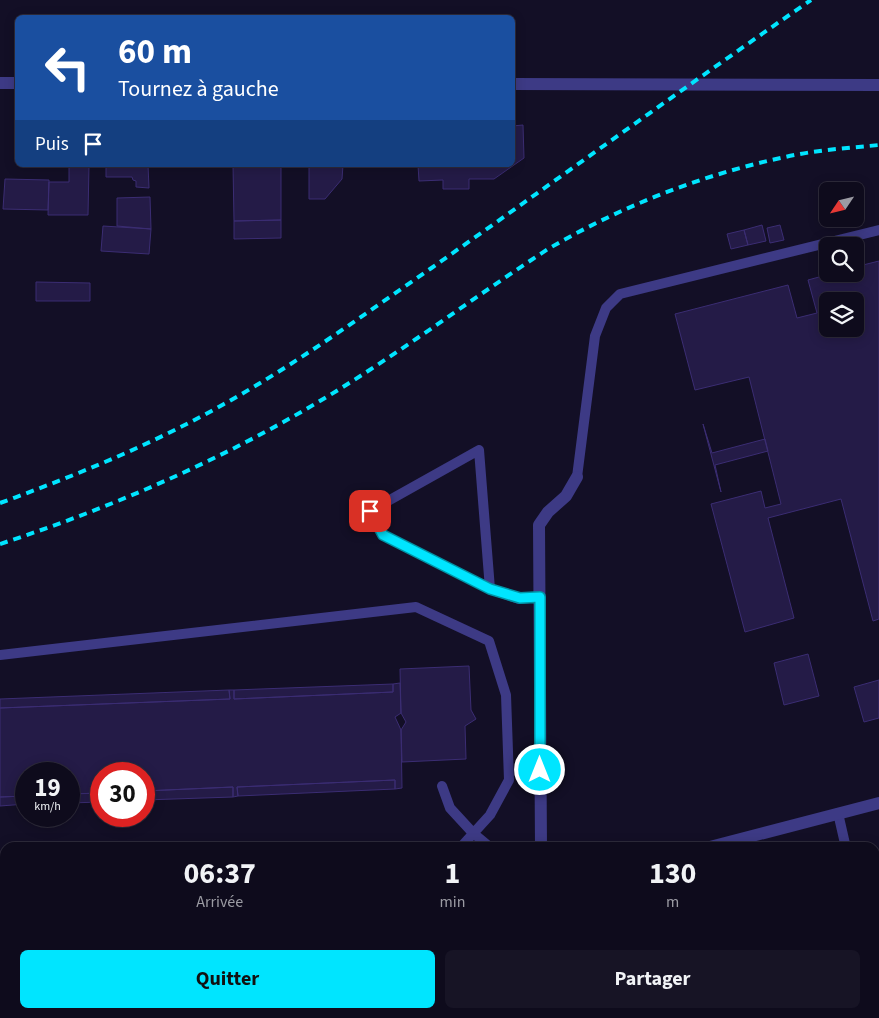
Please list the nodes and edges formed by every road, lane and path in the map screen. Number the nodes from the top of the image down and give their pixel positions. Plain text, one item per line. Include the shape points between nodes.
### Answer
1 (0, 83) edge
2 (15, 83) edge
3 (515, 84) edge
4 (879, 85) edge
5 (879, 230) edge
6 (577, 477) joint
7 (490, 589) junction
8 (540, 597) junction
9 (0, 655) edge
10 (442, 786) dead end
11 (879, 803) edge
12 (838, 813) junction
13 (473, 833) junction
14 (465, 842) edge
15 (484, 842) edge
16 (541, 842) edge
17 (729, 842) edge
18 (845, 842) edge

1 - 2 street
3 - 4 street
5 - 6 lane via 620,294 606,308 595,336
6 - 8 street via 566,496 539,525
7 - 7 lane via 479,450 370,511 383,535
7 - 8 lane via 520,598
8 - 16 street
9 - 13 lane via 416,606 489,641 506,695 509,780 490,815
10 - 13 lane via 450,808
11 - 12 street
12 - 17 street
12 - 18 lane
13 - 14 lane
13 - 15 lane

